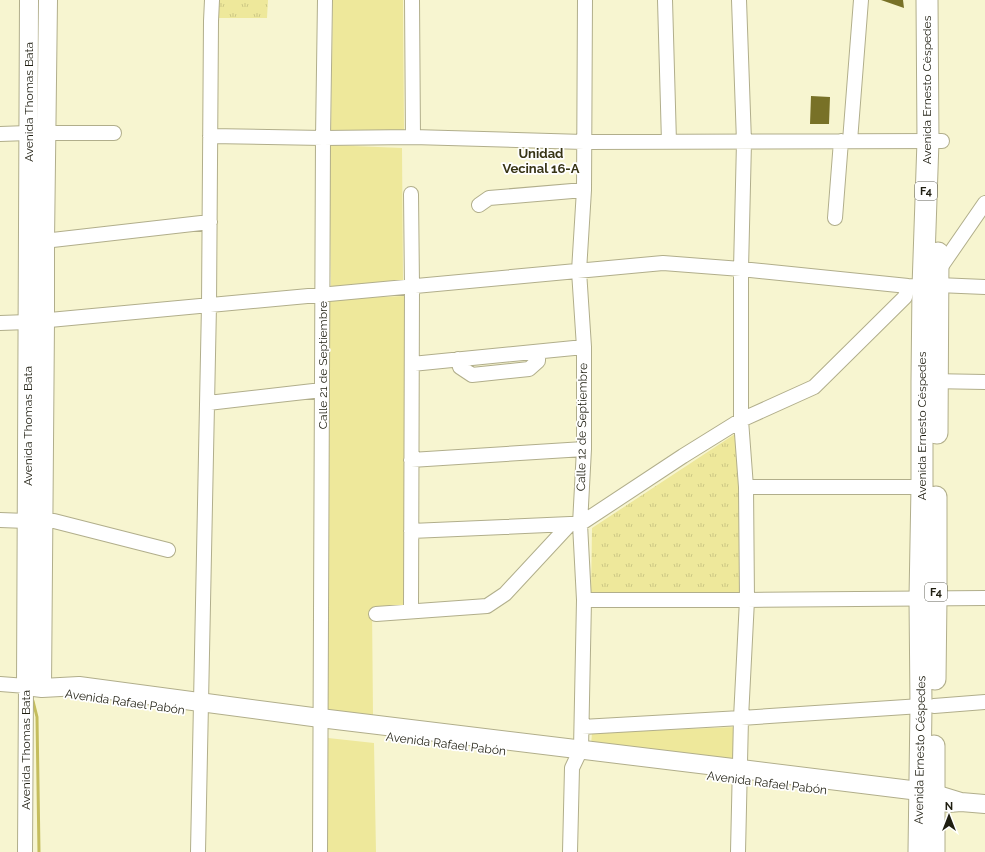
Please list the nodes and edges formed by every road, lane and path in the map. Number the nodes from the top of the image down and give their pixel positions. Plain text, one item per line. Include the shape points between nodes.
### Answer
1 (29, 0) edge
2 (48, 0) edge
3 (212, 0) edge
4 (325, 0) edge
5 (412, 0) edge
6 (585, 0) edge
7 (665, 0) edge
8 (739, 0) edge
9 (860, 0) edge
10 (927, 0) edge
11 (941, 0) edge
12 (37, 133) junction
13 (114, 133) dead end
14 (0, 134) edge
15 (210, 136) junction
16 (413, 137) junction
17 (323, 138) junction
18 (846, 141) junction
19 (935, 141) junction
20 (584, 142) junction
21 (669, 142) junction
22 (744, 142) junction
23 (584, 190) junction
24 (411, 194) dead end
25 (985, 203) edge
26 (479, 205) dead end
27 (834, 218) dead end
28 (210, 222) junction
29 (36, 242) junction
30 (741, 269) junction
31 (579, 270) junction
32 (926, 283) junction
33 (412, 286) junction
34 (985, 287) edge
35 (323, 294) junction
36 (209, 305) junction
37 (37, 321) junction
38 (0, 323) edge
39 (584, 348) junction
40 (412, 364) junction
41 (929, 381) junction
42 (985, 382) edge
43 (322, 390) junction
44 (208, 403) junction
45 (741, 420) junction
46 (584, 449) junction
47 (411, 460) junction
48 (746, 487) junction
49 (922, 488) junction
50 (0, 520) edge
51 (35, 521) junction
52 (575, 524) junction
53 (411, 531) junction
54 (168, 550) dead end
55 (928, 598) junction
56 (985, 598) edge
57 (584, 600) junction
58 (747, 600) junction
59 (411, 611) junction
60 (376, 614) dead end
61 (0, 684) edge
62 (34, 687) junction
63 (985, 702) edge
64 (928, 706) junction
65 (201, 708) junction
66 (741, 718) junction
67 (320, 724) junction
68 (582, 727) junction
69 (578, 754) junction
70 (741, 774) junction
71 (927, 798) junction
72 (985, 804) edge
73 (25, 852) edge
74 (198, 852) edge
75 (320, 852) edge
76 (570, 852) edge
77 (738, 852) edge
78 (919, 852) edge
79 (934, 852) edge

1 - 12 main road, Avenida Thomas Bata
2 - 12 main road, Avenida Thomas Bata
3 - 15 street
4 - 17 street, Calle 21 de Septiembre
5 - 16 street
6 - 20 street, Calle 12 de Septiembre
7 - 21 street
8 - 22 street
9 - 18 street
10 - 19 highway, Avenida Ernesto Céspedes / F4
11 - 19 highway, Avenida Ernesto Céspedes / F4
12 - 13 street
12 - 14 street
12 - 29 main road, Avenida Thomas Bata
15 - 17 street
15 - 28 street
16 - 17 street
16 - 20 street
17 - 35 street, Calle 21 de Septiembre
18 - 19 street
18 - 22 street
18 - 27 street
19 - 32 highway, Avenida Ernesto Céspedes / F4
20 - 21 street
20 - 23 street, Calle 12 de Septiembre
21 - 22 street
22 - 30 street
23 - 26 street via 489,198
23 - 31 street, Calle 12 de Septiembre
24 - 33 street
25 - 32 street
28 - 29 street
28 - 36 street
29 - 37 main road, Avenida Thomas Bata
30 - 31 street via 663,263
30 - 32 street
30 - 45 street
31 - 33 street
31 - 39 street, Calle 12 de Septiembre
32 - 34 street
32 - 41 highway, Avenida Ernesto Céspedes / F4
32 - 45 street via 905,297 814,387
33 - 35 street
33 - 40 street
35 - 36 street
35 - 43 street, Calle 21 de Septiembre
36 - 37 street
36 - 44 street
37 - 38 street
37 - 51 main road, Avenida Thomas Bata
39 - 40 street
39 - 46 street, Calle 12 de Septiembre
40 - 47 street
41 - 42 street
41 - 49 highway, Avenida Ernesto Céspedes / F4
41 - 55 highway, Avenida Ernesto Céspedes / F4
43 - 44 street
43 - 67 street, Calle 21 de Septiembre
44 - 65 street
45 - 48 street
45 - 52 street
46 - 47 street
46 - 52 street, Calle 12 de Septiembre
47 - 53 street
48 - 49 street
48 - 58 street
49 - 55 highway, Avenida Ernesto Céspedes / F4
50 - 51 street
51 - 54 street via 54,521
51 - 62 main road, Avenida Thomas Bata
52 - 53 street
52 - 57 street, Calle 12 de Septiembre
52 - 59 street via 505,594 487,606
53 - 59 street
55 - 56 street
55 - 58 street
55 - 64 highway, Avenida Ernesto Céspedes / F4
57 - 58 street
57 - 68 street, Calle 12 de Septiembre
58 - 66 street
59 - 60 street
61 - 62 street
62 - 65 main road, Avenida Rafael Pabón via 79,686
62 - 73 street, Avenida Thomas Bata
63 - 64 street
64 - 66 street
64 - 71 highway, Avenida Ernesto Céspedes / F4
65 - 67 main road, Avenida Rafael Pabón
65 - 74 street
66 - 68 street
66 - 70 street
67 - 69 main road, Avenida Rafael Pabón
67 - 75 street, Calle 21 de Septiembre
68 - 69 street, Calle 12 de Septiembre
69 - 70 main road, Avenida Rafael Pabón
69 - 76 street, Calle 12 de Septiembre via 572,768
70 - 71 main road, Avenida Rafael Pabón
70 - 77 street
71 - 72 main road, Avenida Rafael Pabón
71 - 78 highway, Avenida Ernesto Céspedes / F4
71 - 79 highway, Avenida Ernesto Céspedes / F4

